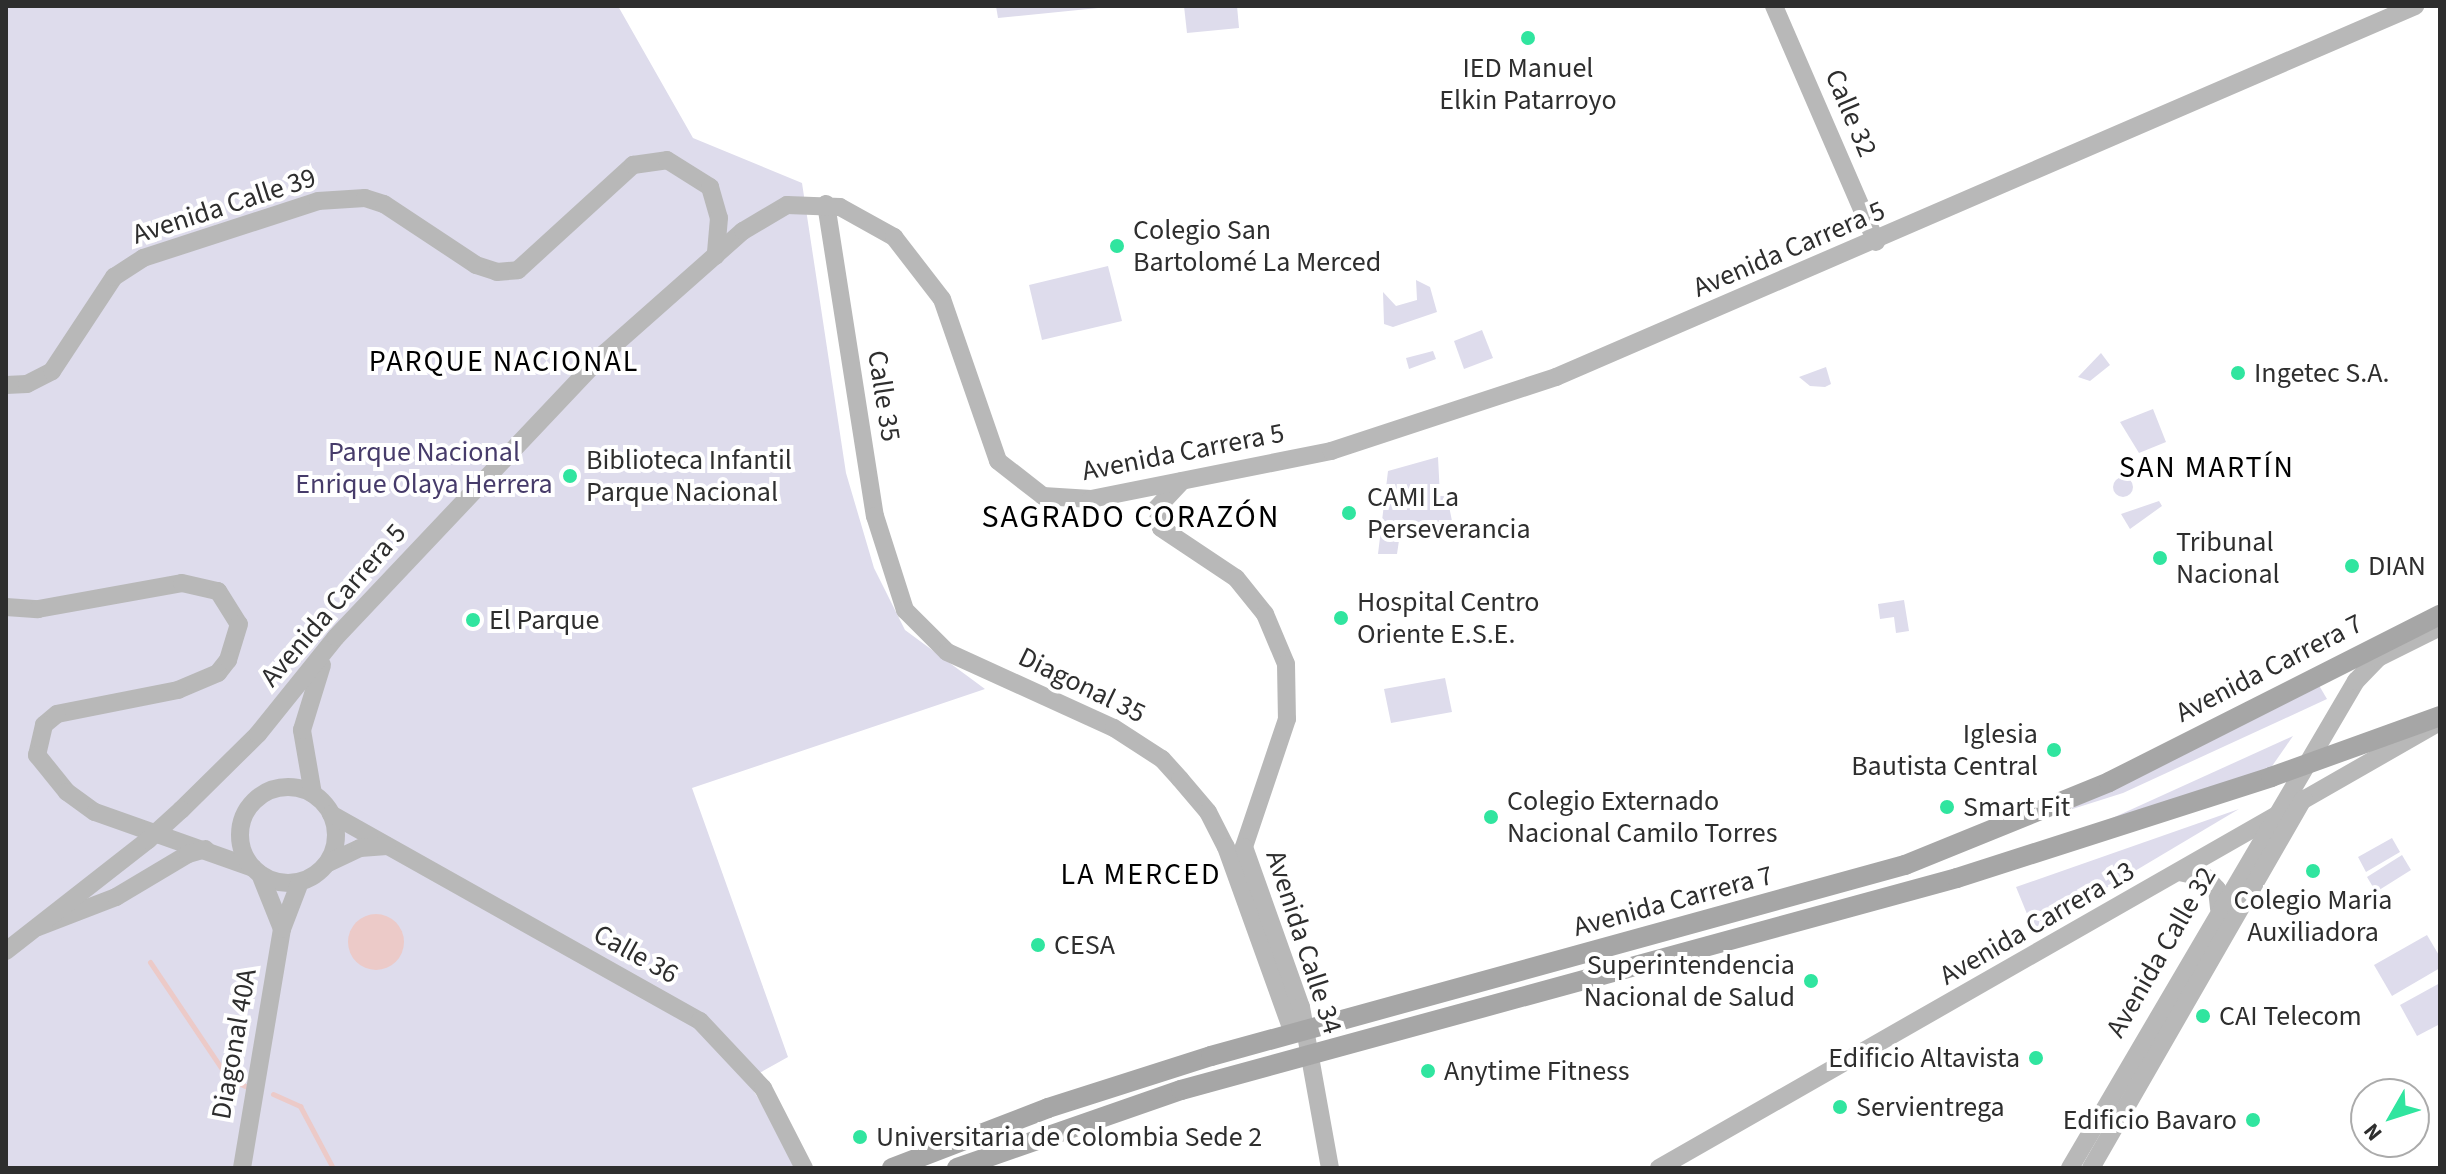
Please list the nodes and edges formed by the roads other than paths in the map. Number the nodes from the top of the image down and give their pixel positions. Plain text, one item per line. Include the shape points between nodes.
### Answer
1 (1774, 6) edge
2 (2415, 6) edge
3 (826, 204) junction
4 (1876, 242) junction
5 (716, 256) junction
6 (6, 385) edge
7 (1184, 480) junction
8 (897, 594) joint
9 (6, 607) edge
10 (2440, 615) edge
11 (2440, 627) edge
12 (336, 637) junction
13 (2440, 719) edge
14 (2303, 766) junction
15 (313, 794) junction
16 (2305, 797) junction
17 (331, 814) junction
18 (2272, 817) junction
19 (387, 846) junction
20 (1226, 847) joint
21 (205, 849) junction
22 (328, 863) junction
23 (257, 871) junction
24 (2179, 872) junction
25 (300, 882) junction
26 (2219, 909) junction
27 (38, 927) junction
28 (282, 929) junction
29 (6, 951) edge
30 (1272, 952) junction
31 (1299, 1031) junction
32 (1311, 1055) junction
33 (242, 1168) edge
34 (804, 1168) edge
35 (892, 1168) edge
36 (957, 1168) edge
37 (1330, 1168) edge
38 (1659, 1168) edge
39 (2070, 1168) edge
40 (2091, 1168) edge

1 - 4 main road, Calle 32
2 - 4 main road, Avenida Carrera 5
3 - 5 main road, Avenida Carrera 5 via 772,211
3 - 7 main road, Avenida Carrera 5 via 876,224 928,276 952,321 990,444 1012,476 1043,496 1071,501
3 - 8 main road, Calle 35 via 875,516
4 - 7 main road, Avenida Carrera 5 via 1637,345 1460,411 1331,451
5 - 6 main road, Avenida Calle 39 via 719,218 710,187 667,160 633,165 518,270 497,272 476,265 384,204 365,198 318,201 143,258 114,277 52,371 27,384
5 - 12 main road, Avenida Carrera 5 via 596,361
7 - 30 main road, Avenida Calle 34 via 1162,499 1161,528 1220,563 1243,585 1265,614 1286,664 1290,694 1282,741 1248,827 1246,860
8 - 20 main road, Diagonal 35 via 918,627 947,652 1114,728 1162,759 1208,812
9 - 21 main road via 38,609 182,583 200,583 228,601 238,634 218,673 178,690 57,714 38,739 37,755 52,776 95,812
10 - 31 main road, Avenida Carrera 7 via 2109,782 1905,865
11 - 14 main road, Avenida Carrera 7 via 2398,646 2364,671
12 - 15 main road via 316,678 302,730
12 - 27 main road, Avenida Carrera 5, bridge via 258,734 181,810
13 - 14 main road, Avenida Carrera 7
13 - 16 main road, Avenida Carrera 13
14 - 18 main road, Avenida Calle 32
14 - 32 main road, Avenida Carrera 7 via 1942,882
15 - 17 main road
15 - 23 main road via 280,788 251,805 240,837
16 - 18 main road, Avenida Carrera 13
16 - 40 main road, Avenida Calle 32
17 - 19 main road, Calle 36
17 - 22 main road via 335,844
18 - 24 main road, Avenida Carrera 13
18 - 26 main road, Avenida Calle 32
19 - 22 main road via 360,848
19 - 34 main road, Calle 36 via 700,1021 763,1088
20 - 30 main road, Avenida Calle 34
21 - 23 main road
21 - 27 main road via 116,897
22 - 25 main road
23 - 25 main road via 279,882
23 - 28 main road
24 - 26 main road via 2207,878 2217,889
24 - 38 main road, Avenida Carrera 13
25 - 28 main road, Diagonal 40A
26 - 39 main road, Avenida Calle 32
27 - 29 main road, Avenida Carrera 5
28 - 33 main road, Diagonal 40A
30 - 31 main road, Avenida Calle 34
31 - 32 main road, Avenida Calle 34
31 - 35 main road, Avenida Carrera 7 via 1061,1103
32 - 36 main road, Avenida Carrera 7 via 1110,1112
32 - 37 main road, Avenida Calle 34

